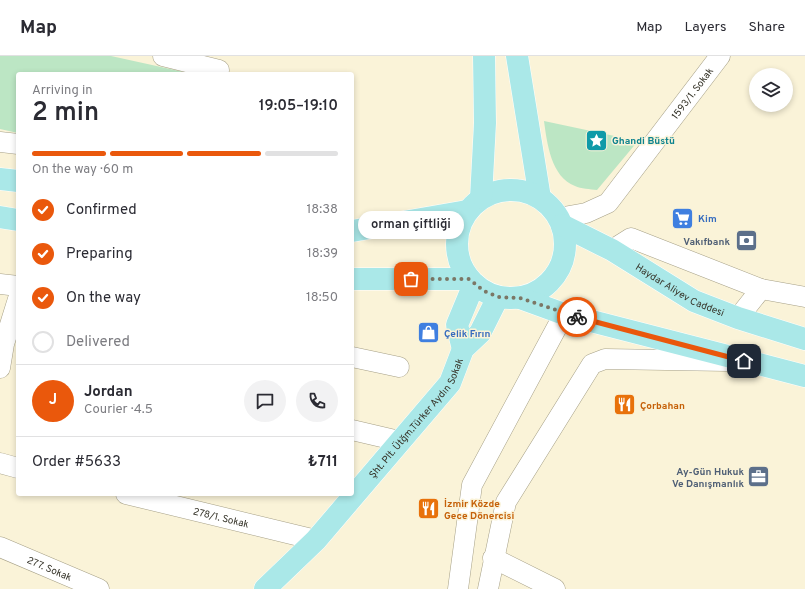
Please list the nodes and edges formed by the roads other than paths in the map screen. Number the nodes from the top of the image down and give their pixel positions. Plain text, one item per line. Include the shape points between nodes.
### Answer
1 (163, 56) edge
2 (484, 56) edge
3 (517, 56) edge
4 (720, 56) edge
5 (220, 66) edge
6 (0, 142) edge
7 (16, 144) edge
8 (0, 179) edge
9 (16, 181) edge
10 (540, 198) junction
11 (474, 205) junction
12 (0, 217) edge
13 (16, 220) edge
14 (560, 222) junction
15 (354, 231) edge
16 (612, 250) junction
17 (354, 279) edge
18 (472, 282) junction
19 (0, 284) edge
20 (16, 286) edge
21 (761, 288) junction
22 (498, 297) junction
23 (805, 297) edge
24 (520, 298) junction
25 (16, 307) edge
26 (564, 314) junction
27 (738, 318) junction
28 (805, 339) edge
29 (7, 345) edge
30 (463, 349) junction
31 (354, 358) edge
32 (744, 361) junction
33 (398, 367) dead end
34 (0, 368) edge
35 (805, 376) edge
36 (354, 431) edge
37 (399, 442) junction
38 (0, 463) edge
39 (16, 467) edge
40 (354, 495) edge
41 (134, 496) edge
42 (353, 496) edge
43 (316, 540) junction
44 (0, 547) edge
45 (493, 558) junction
46 (99, 589) edge
47 (265, 589) edge
48 (458, 589) edge
49 (488, 589) edge
50 (556, 589) edge

1 - 5 street
2 - 11 main road via 485,123
3 - 10 main road
4 - 14 street, 1593/1. Sokak via 608,202
6 - 7 street
8 - 9 main road
10 - 11 main road via 522,191 508,190 494,192
10 - 14 main road
11 - 15 main road
11 - 18 main road via 461,222 456,246 462,269
12 - 13 main road
14 - 16 main road, Haydar Aliyev Caddesi
14 - 24 main road via 565,239 565,252 558,270 546,286
16 - 21 street via 632,238
16 - 27 main road, Haydar Aliyev Caddesi via 694,301
17 - 18 main road
18 - 22 main road
18 - 30 main road, Şht. Plt. Ütğm.Türker Aydın Sokak via 457,325
19 - 20 street
21 - 23 street
21 - 27 street
22 - 24 main road
22 - 30 main road, Şht. Plt. Ütğm.Türker Aydın Sokak via 480,333
24 - 26 main road
25 - 29 street
26 - 32 main road
26 - 48 street via 472,485
27 - 28 main road, Haydar Aliyev Caddesi
29 - 34 street
30 - 37 main road, Şht. Plt. Ütğm.Türker Aydın Sokak via 450,382
31 - 33 street
32 - 35 main road
32 - 45 street via 605,359 592,364 506,502
36 - 37 street
37 - 40 main road, Şht. Plt. Ütğm.Türker Aydın Sokak
38 - 39 street
41 - 43 street, 278/1. Sokak
42 - 43 main road, Şht. Plt. Ütğm.Türker Aydın Sokak
43 - 47 main road, Şht. Plt. Ütğm.Türker Aydın Sokak
44 - 46 street, 277. Sokak
45 - 49 street
45 - 50 street

